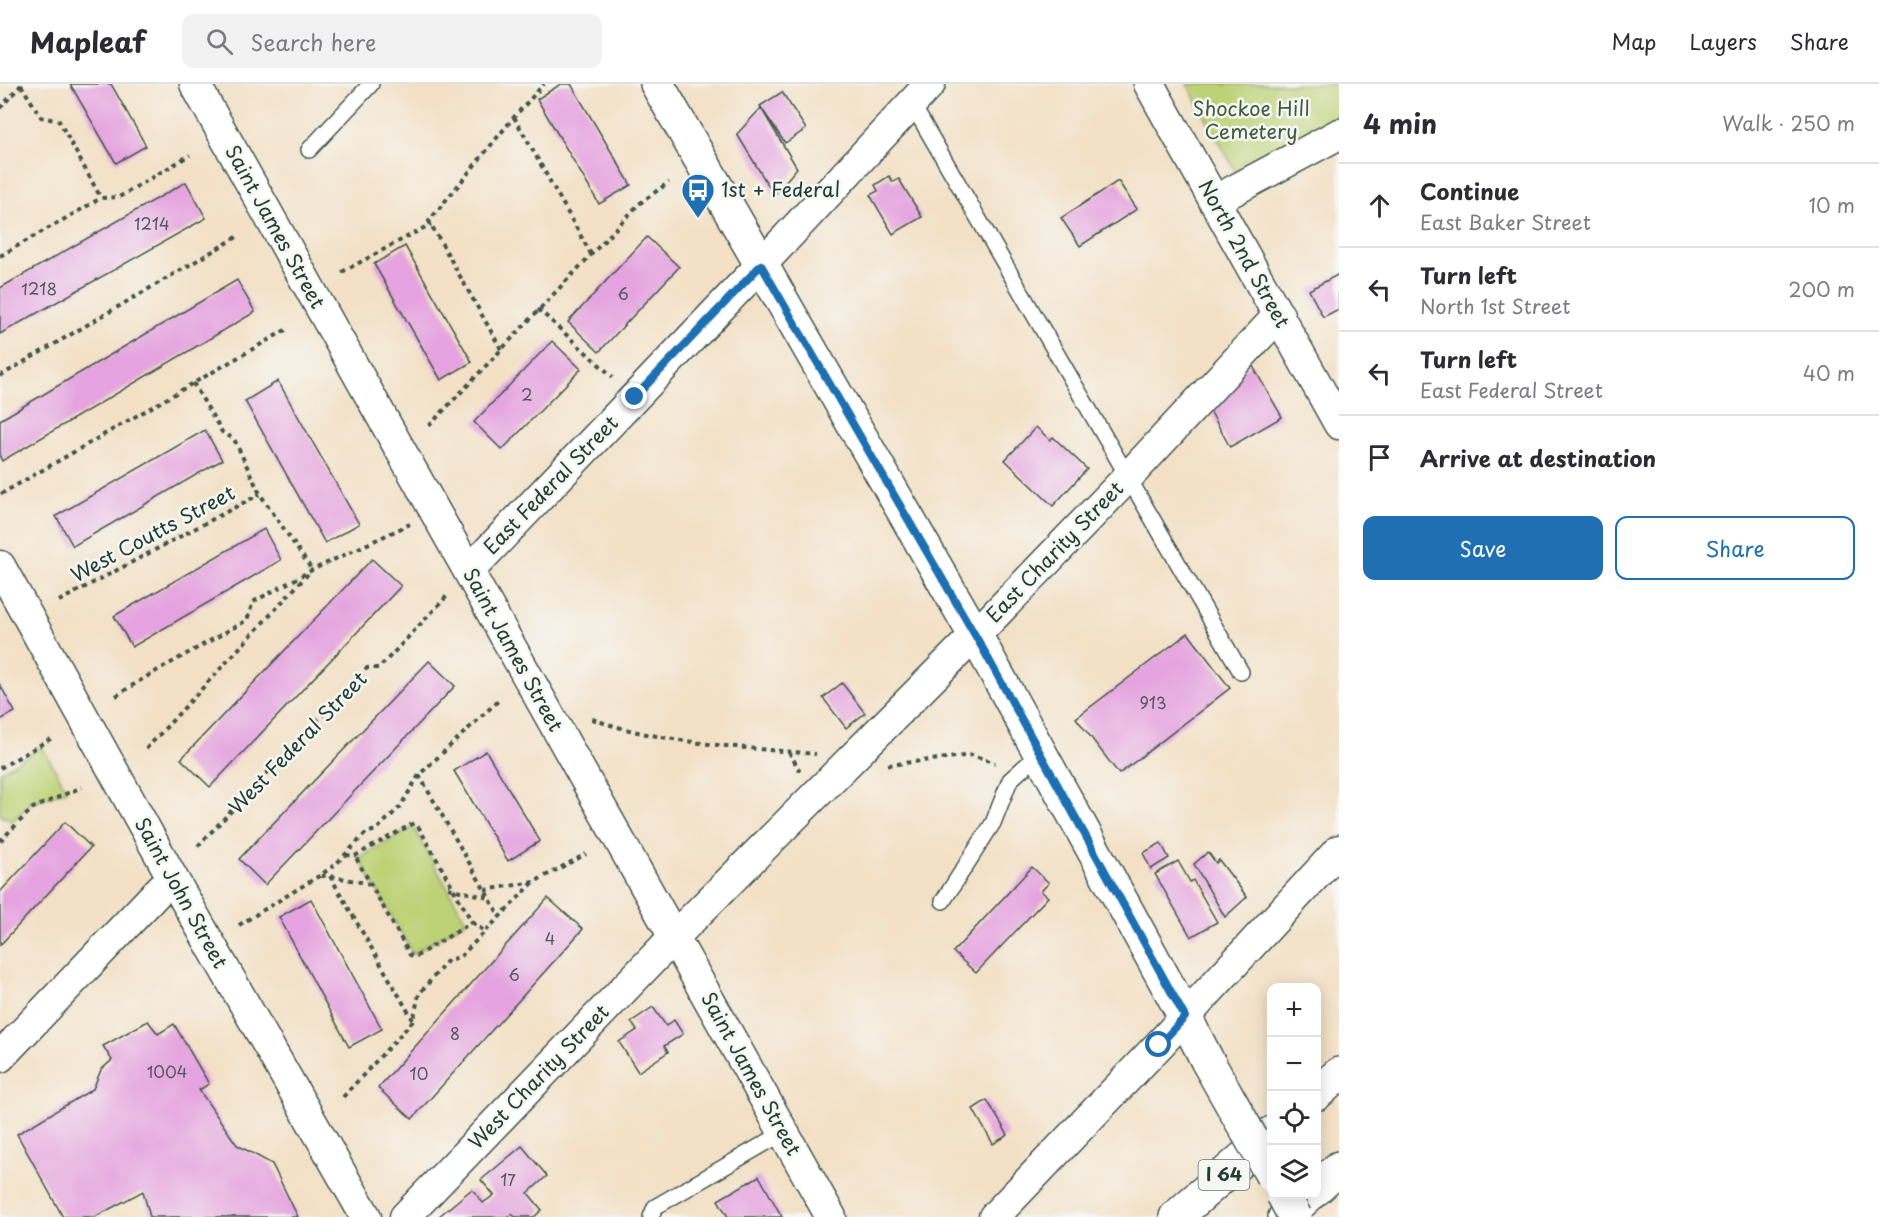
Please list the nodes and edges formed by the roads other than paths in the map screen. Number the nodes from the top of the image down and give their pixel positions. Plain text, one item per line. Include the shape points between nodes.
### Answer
1 (195, 84) edge
2 (371, 84) edge
3 (657, 84) edge
4 (1149, 84) edge
5 (921, 94) edge
6 (1339, 134) edge
7 (309, 150) dead end
8 (1215, 201) junction
9 (761, 265) junction
10 (1279, 315) junction
11 (1328, 377) edge
12 (1339, 424) edge
13 (1128, 477) junction
14 (0, 567) edge
15 (460, 581) junction
16 (975, 635) junction
17 (1241, 672) dead end
18 (1040, 753) junction
19 (1339, 850) edge
20 (172, 877) junction
21 (943, 901) dead end
22 (674, 938) junction
23 (1185, 1017) junction
24 (0, 1058) edge
25 (1339, 1074) edge
26 (1320, 1091) edge
27 (783, 1133) junction
28 (1267, 1137) edge
29 (1267, 1166) edge
30 (1339, 1168) edge
31 (1321, 1185) edge
32 (1286, 1199) edge
33 (1305, 1199) edge
34 (366, 1217) edge
35 (405, 1217) edge
36 (651, 1217) edge
37 (831, 1217) edge
38 (994, 1217) edge
39 (1176, 1217) edge
40 (1285, 1217) edge
41 (1295, 1217) edge

1 - 15 street, Saint James Street via 434,511
2 - 7 lane
3 - 9 main road
4 - 8 street, North 2nd Street
5 - 9 street, East Federal Street
5 - 13 lane
6 - 8 street
8 - 10 street, North 2nd Street
9 - 15 street, East Federal Street
9 - 16 main road
10 - 11 street, North 2nd Street
10 - 13 street, East Charity Street
11 - 12 street, North 2nd Street
13 - 16 street, East Charity Street
13 - 17 lane
14 - 20 street, Saint John Street
15 - 22 street, Saint James Street
16 - 18 main road
16 - 22 street, East Charity Street
18 - 21 lane via 1010,780 993,823
18 - 23 main road
19 - 23 street
20 - 24 street
20 - 34 street, Saint John Street
22 - 27 street, Saint James Street
22 - 35 street, West Charity Street
23 - 29 main road, bridge
23 - 38 street
25 - 26 main road
27 - 36 lane via 655,1207
27 - 37 street, Saint James Street
28 - 39 main road, I 64
30 - 31 main road
32 - 41 main road, bridge
33 - 40 main road

